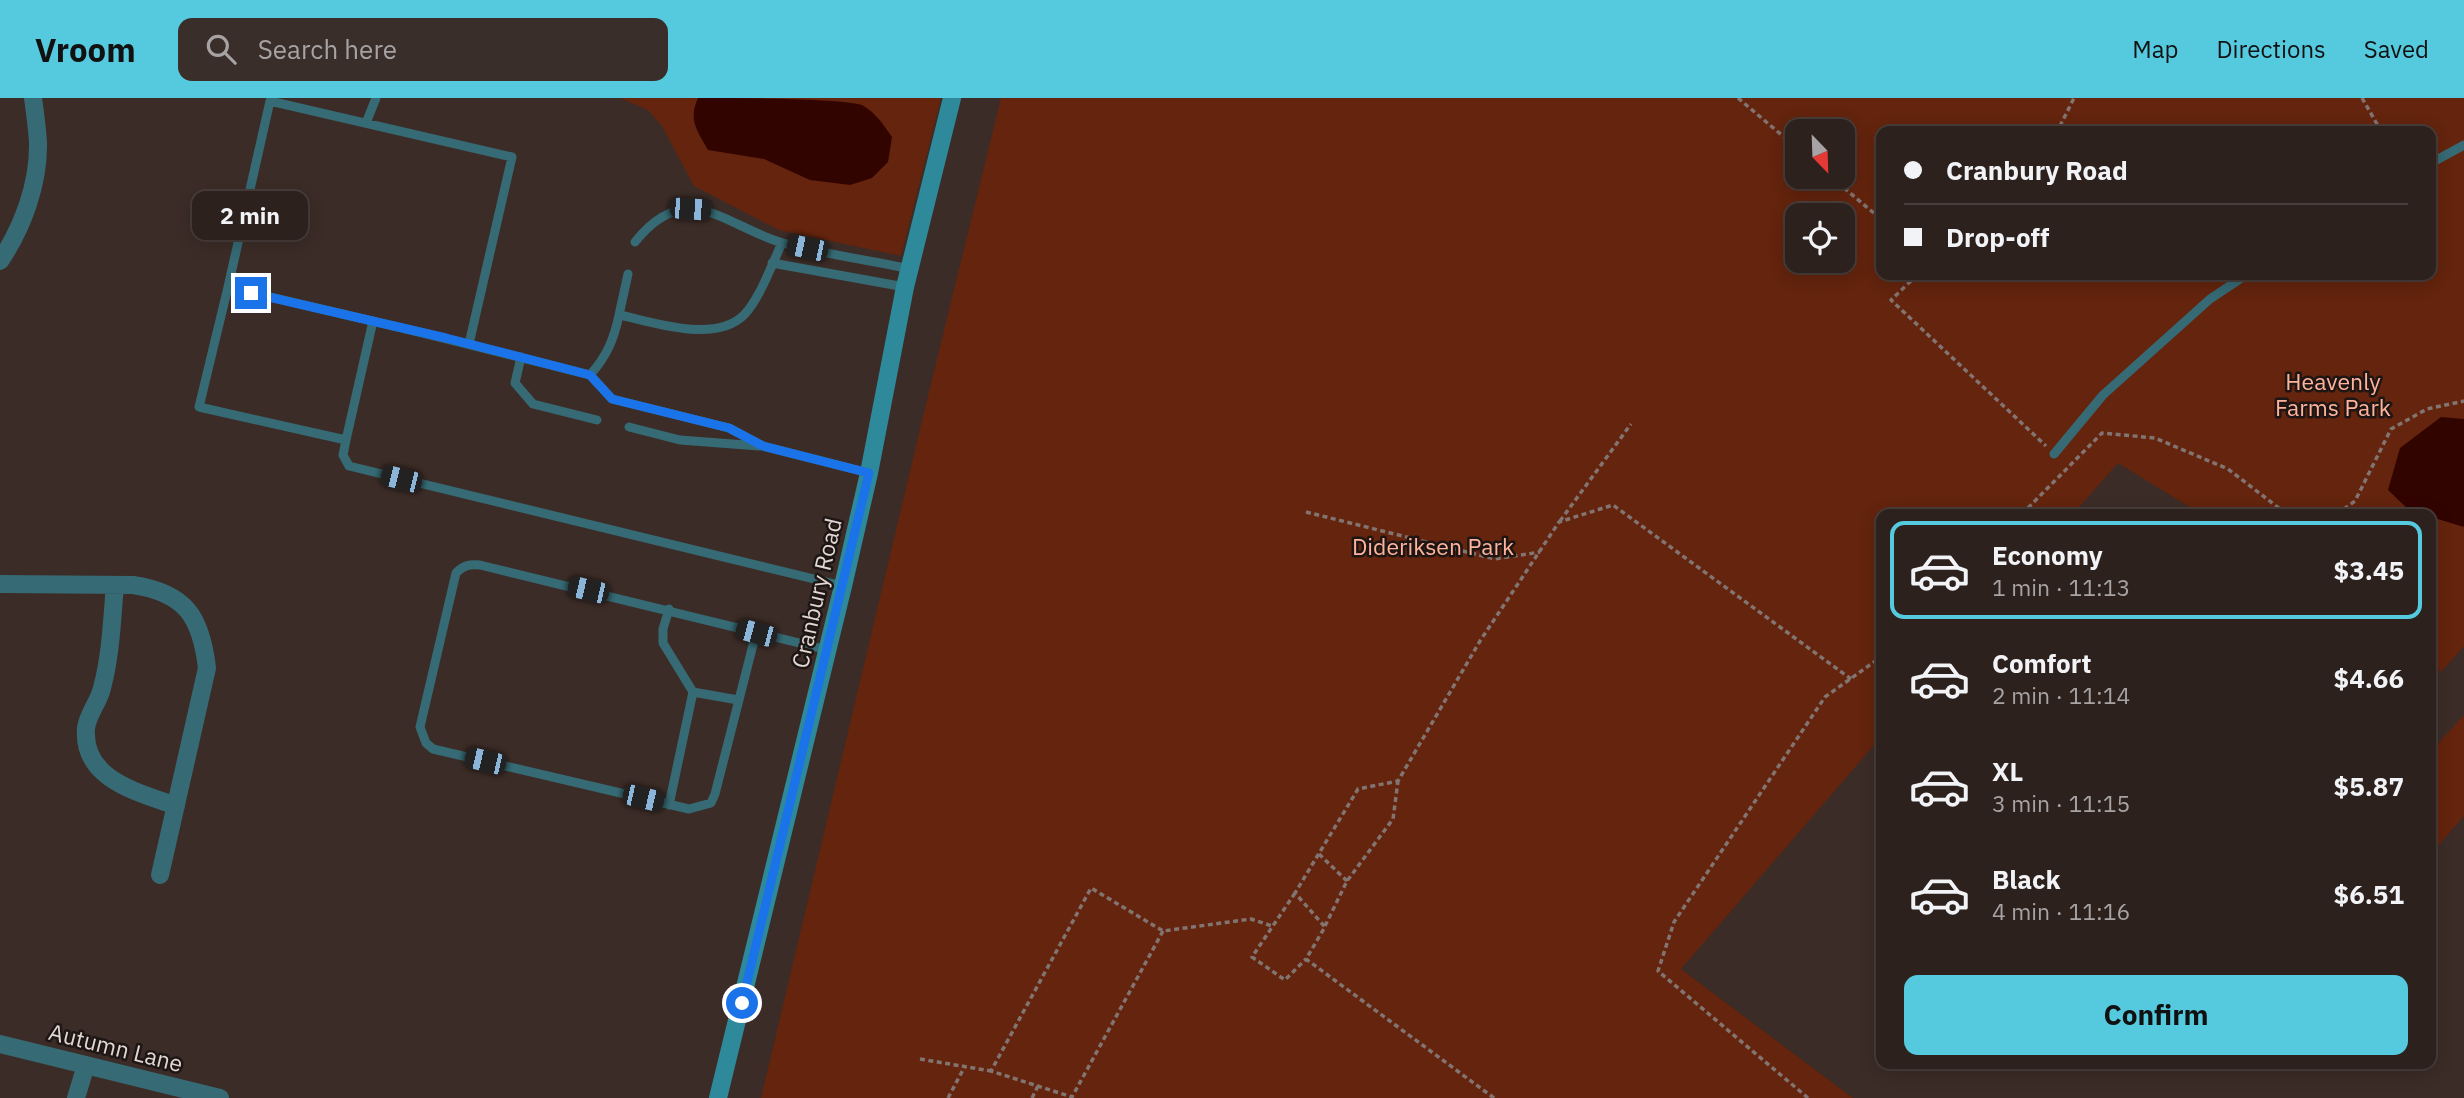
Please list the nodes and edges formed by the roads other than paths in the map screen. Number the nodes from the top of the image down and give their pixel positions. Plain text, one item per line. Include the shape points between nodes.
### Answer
1 (33, 98) edge
2 (376, 98) edge
3 (952, 98) edge
4 (366, 123) junction
5 (2464, 145) edge
6 (2436, 160) edge
7 (635, 242) dead end
8 (782, 243) junction
9 (0, 261) edge
10 (772, 263) junction
11 (909, 269) junction
12 (628, 274) dead end
13 (2238, 280) edge
14 (228, 287) junction
15 (905, 287) junction
16 (619, 315) junction
17 (373, 321) junction
18 (469, 344) junction
19 (521, 357) junction
20 (590, 375) junction
21 (597, 419) dead end
22 (629, 427) dead end
23 (346, 440) junction
24 (763, 446) junction
25 (2054, 454) road end
26 (869, 473) junction
27 (0, 584) edge
28 (115, 585) junction
29 (843, 586) junction
30 (668, 609) junction
31 (756, 633) junction
32 (828, 650) junction
33 (693, 692) junction
34 (737, 699) junction
35 (669, 804) junction
36 (176, 806) junction
37 (160, 875) dead end
38 (0, 1044) edge
39 (86, 1065) junction
40 (76, 1098) edge
41 (220, 1098) edge
42 (718, 1098) edge

1 - 9 street via 38,142 35,178 12,243
2 - 4 lane
3 - 11 main road, Cranbury Road
4 - 14 lane via 270,101
4 - 18 lane via 512,157
5 - 6 lane
7 - 8 lane via 649,224 690,209 711,211
8 - 10 lane
8 - 11 lane
10 - 15 lane
10 - 16 lane via 744,315 722,328 701,331
11 - 15 main road, Cranbury Road
12 - 16 lane
13 - 25 lane via 2210,299 2103,394
14 - 17 lane
14 - 23 lane via 199,407
15 - 26 main road, Cranbury Road
16 - 20 lane via 614,340
17 - 18 lane
17 - 23 lane
18 - 19 lane
19 - 20 lane
19 - 21 lane via 516,383 533,404
20 - 24 lane via 612,399 729,428
22 - 24 lane via 680,440
23 - 29 lane via 343,455 349,466
24 - 26 lane
26 - 29 main road, Cranbury Road
27 - 28 street
28 - 36 street via 106,668 86,727 89,751 116,783
28 - 36 street via 164,593 190,613 204,638 207,668
29 - 32 main road, Cranbury Road
30 - 31 lane
30 - 33 lane via 663,643
30 - 35 lane via 480,565 462,567 456,573 420,727 433,749
31 - 32 lane
31 - 34 lane
32 - 42 main road, Cranbury Road
33 - 34 lane
33 - 35 lane
34 - 35 lane via 711,803 689,809
36 - 37 street
38 - 39 street, Autumn Lane
39 - 40 street
39 - 41 street, Autumn Lane

